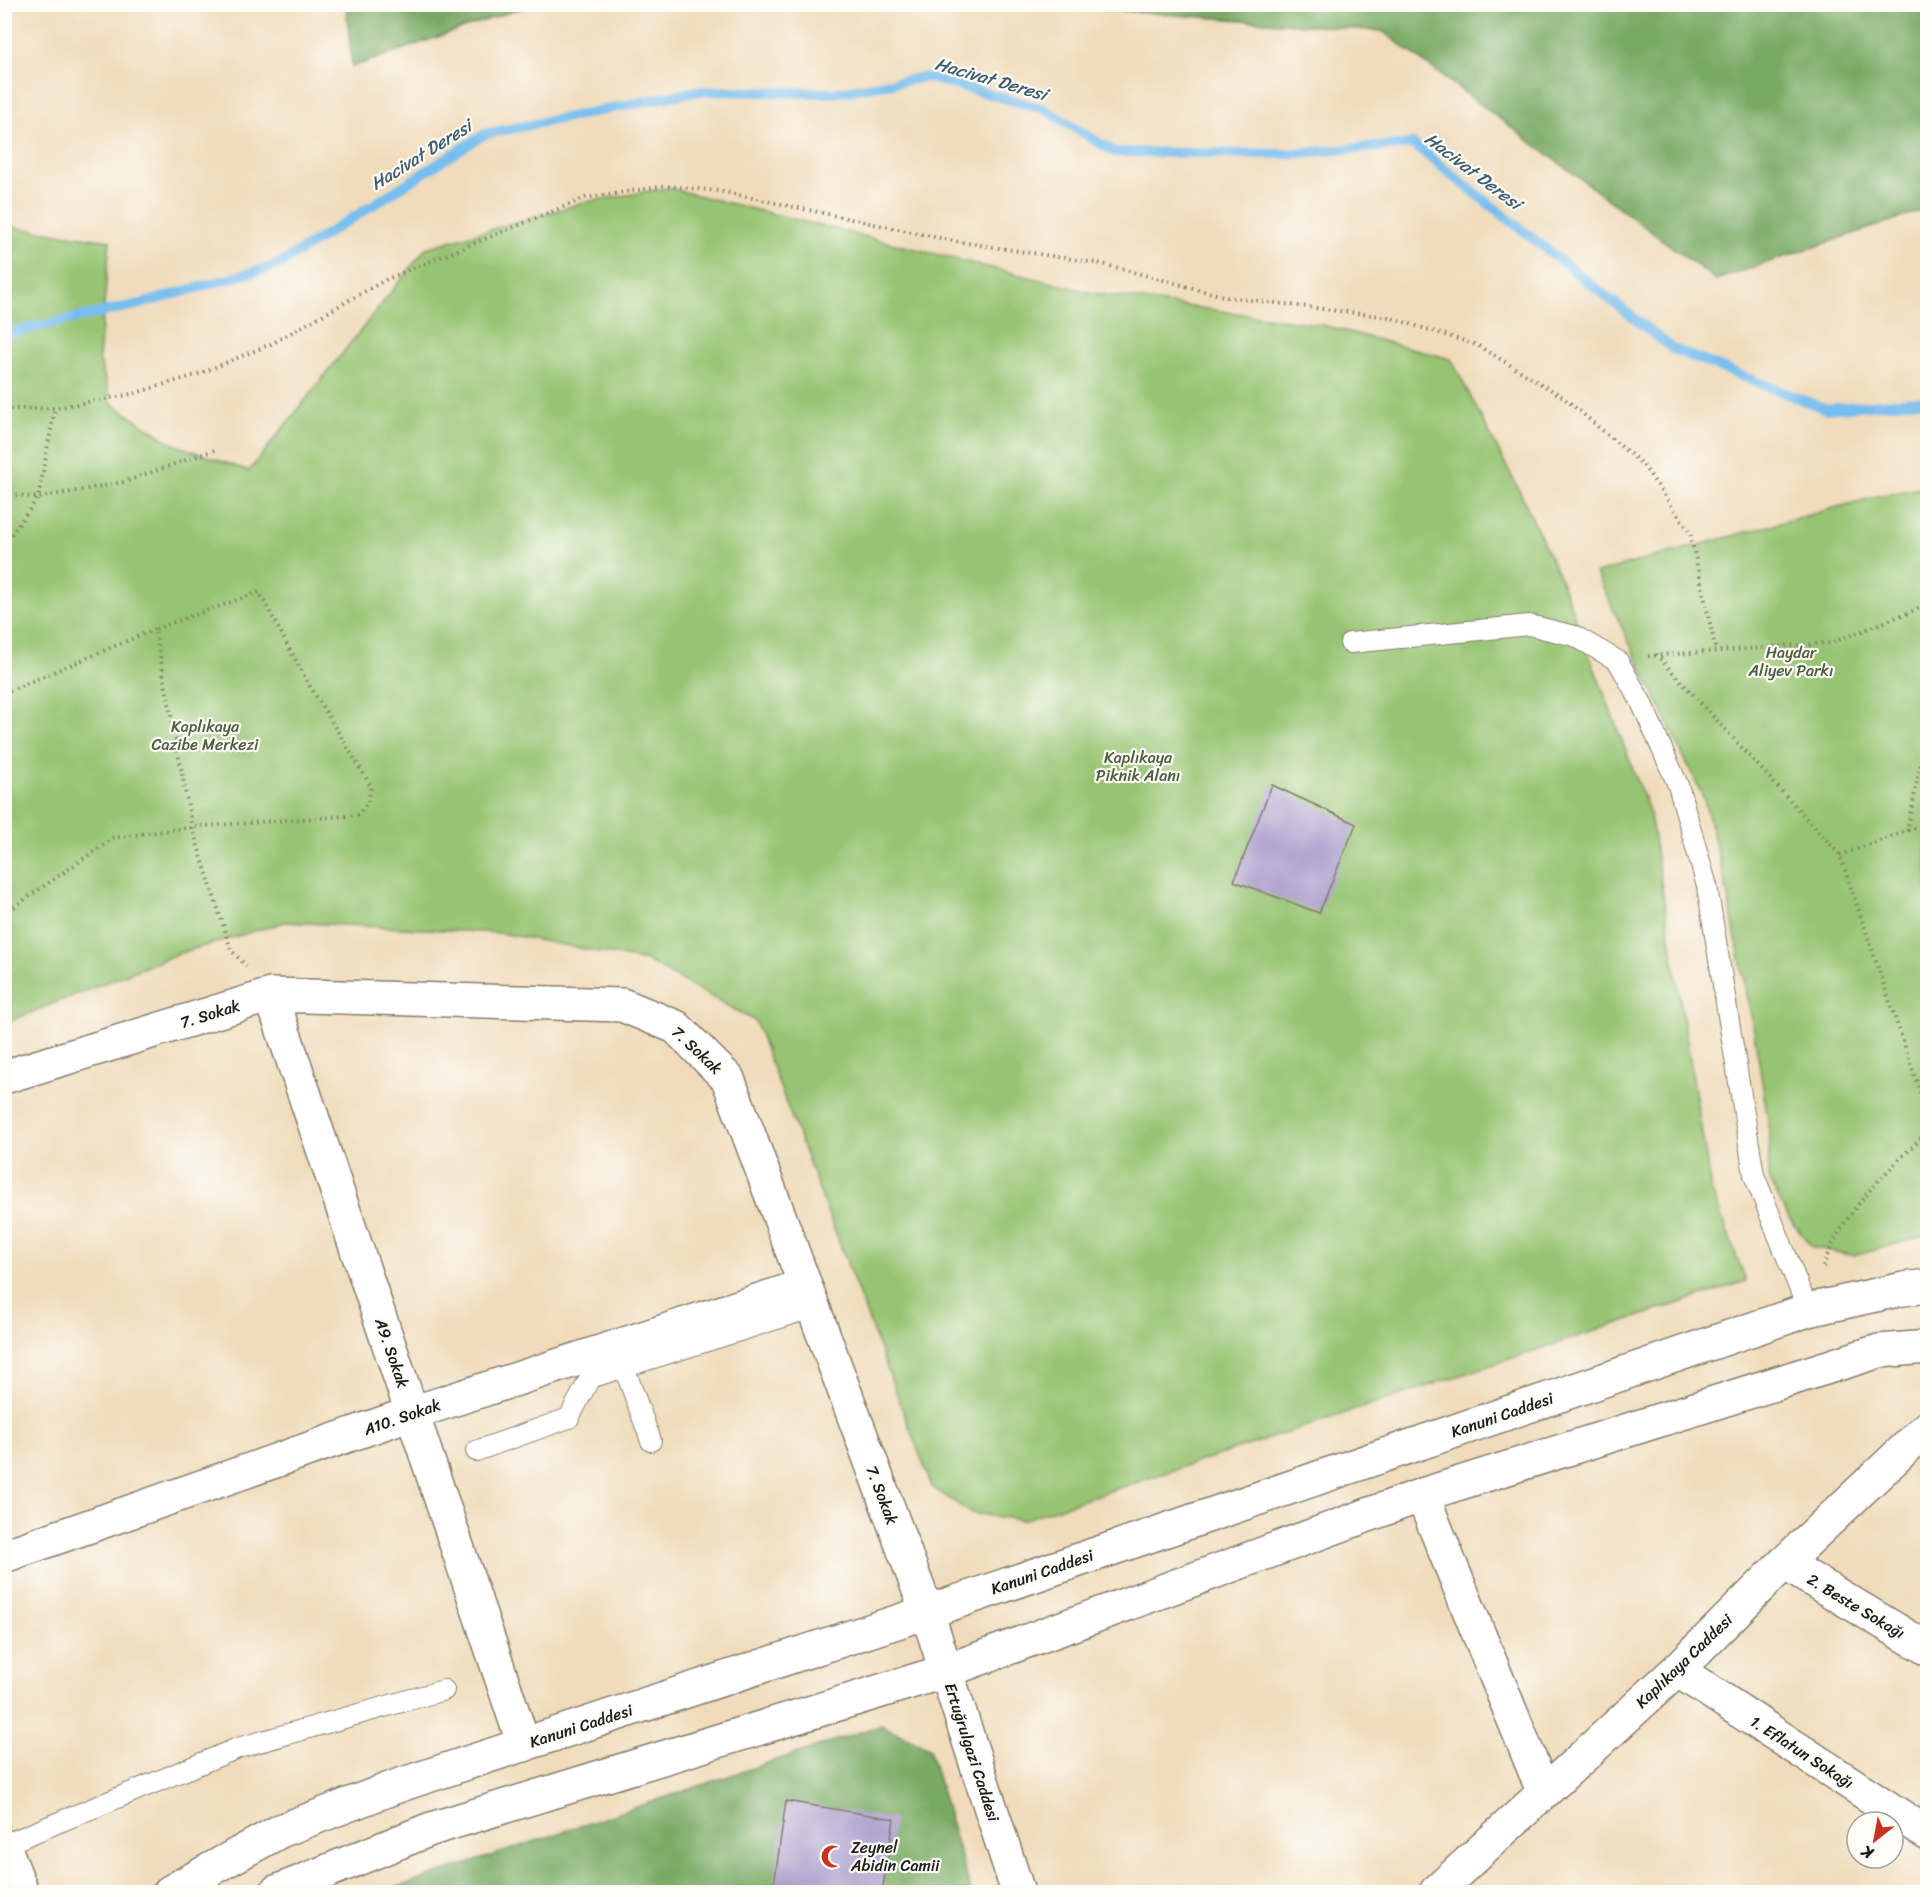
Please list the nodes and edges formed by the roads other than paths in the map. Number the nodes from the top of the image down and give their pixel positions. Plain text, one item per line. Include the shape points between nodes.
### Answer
1 (1350, 643) dead end
2 (271, 995) junction
3 (4, 1077) edge
4 (1928, 1286) edge
5 (807, 1297) junction
6 (1808, 1310) junction
7 (1928, 1347) edge
8 (624, 1367) junction
9 (412, 1413) junction
10 (1928, 1427) edge
11 (651, 1441) dead end
12 (476, 1451) dead end
13 (1422, 1495) junction
14 (4, 1556) edge
15 (1784, 1563) junction
16 (927, 1612) junction
17 (1928, 1649) edge
18 (1677, 1670) junction
19 (946, 1671) junction
20 (444, 1690) dead end
21 (524, 1745) junction
22 (1543, 1791) junction
23 (1928, 1834) edge
24 (4, 1846) edge
25 (22, 1893) edge
26 (170, 1893) edge
27 (276, 1893) edge
28 (1018, 1893) edge
29 (1437, 1893) edge

1 - 6 lane via 1529,625 1575,636 1618,661 1678,785 1707,886 1754,1175
2 - 3 main road, 7. Sokak
2 - 5 main road, 7. Sokak via 622,1005 676,1027 728,1079
2 - 9 main road, A9. Sokak
4 - 6 main road, Kanuni Caddesi
5 - 8 lane
5 - 9 main road, A10. Sokak
5 - 16 main road, 7. Sokak
6 - 16 main road, Kanuni Caddesi
7 - 13 main road via 1879,1351
8 - 11 lane
8 - 12 lane via 590,1378 569,1418
9 - 14 main road, A10. Sokak
9 - 21 main road, A9. Sokak
10 - 15 main road, Kaplıkaya Caddesi
13 - 19 main road
13 - 22 main road
15 - 17 main road, 2. Beste Sokağı
15 - 18 main road, Kaplıkaya Caddesi
16 - 19 main road, Ertuğrulgazi Caddesi
16 - 21 main road, Kanuni Caddesi
18 - 22 main road, Kaplıkaya Caddesi
18 - 23 main road, 1. Eflatun Sokağı
19 - 27 main road via 431,1829
19 - 28 main road, Ertuğrulgazi Caddesi
20 - 24 lane via 238,1748
21 - 26 main road, Kanuni Caddesi via 400,1785 280,1831
22 - 29 main road, Kaplıkaya Caddesi
24 - 25 main road

